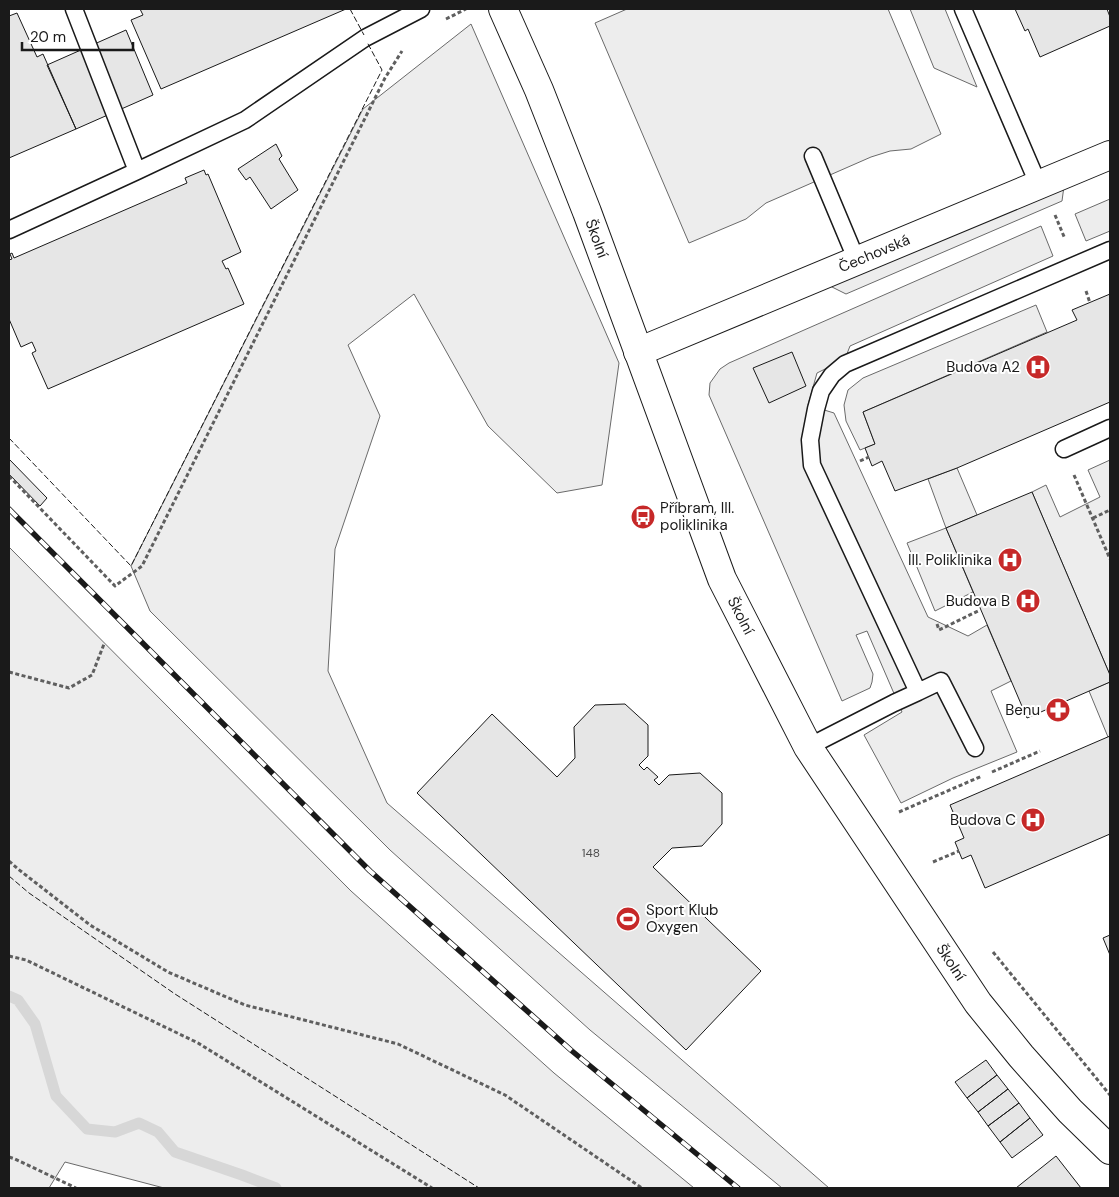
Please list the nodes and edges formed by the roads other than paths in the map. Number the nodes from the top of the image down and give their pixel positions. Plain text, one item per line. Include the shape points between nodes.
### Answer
1 (74, 9) edge
2 (421, 9) edge
3 (503, 9) edge
4 (962, 9) edge
5 (1110, 155) edge
6 (813, 156) dead end
7 (137, 171) junction
8 (1038, 186) junction
9 (9, 230) edge
10 (1110, 250) edge
11 (858, 261) junction
12 (638, 352) junction
13 (1110, 428) edge
14 (1064, 449) road end
15 (918, 692) junction
16 (808, 747) junction
17 (975, 748) dead end
18 (1110, 1150) edge

1 - 7 lane
2 - 7 lane via 365,38 245,120
3 - 12 street, Školní via 539,90
4 - 8 lane
5 - 8 street, Čechovská
6 - 11 lane
7 - 9 lane
8 - 11 street, Čechovská
10 - 15 lane via 845,364 822,391 810,440 812,465
11 - 12 street, Čechovská
12 - 16 street, Školní via 722,578
13 - 14 lane
15 - 16 lane
15 - 17 lane via 941,681
16 - 18 street, Školní via 978,1003 1070,1111

